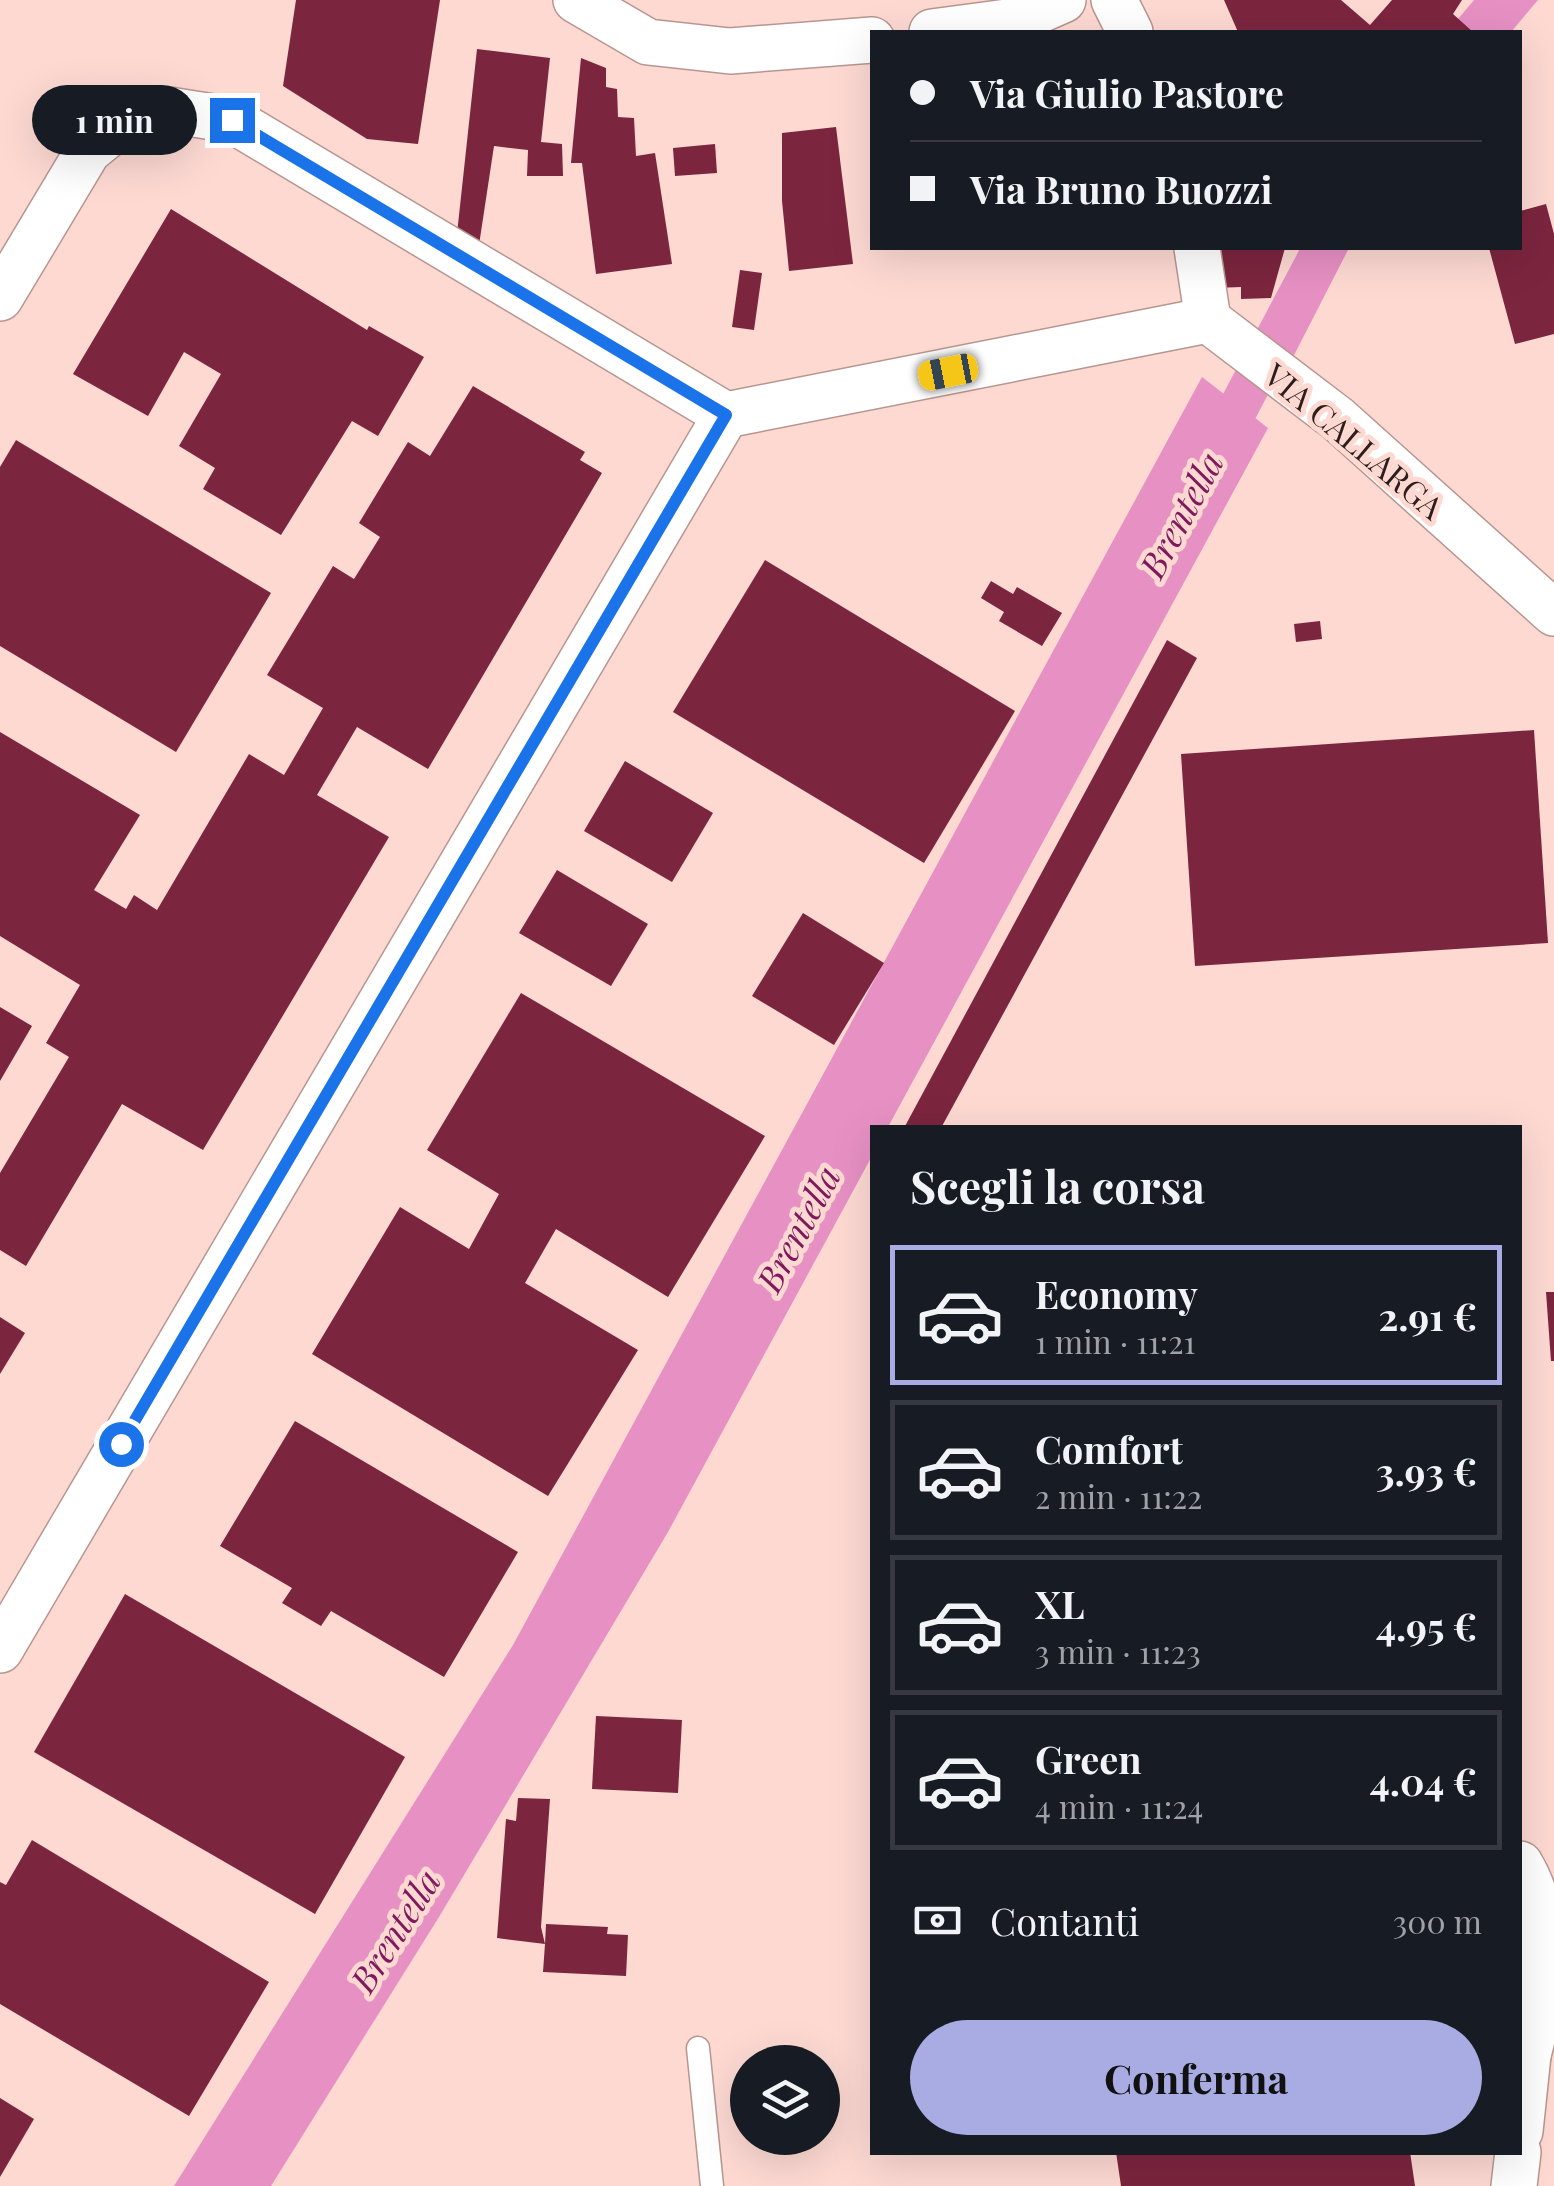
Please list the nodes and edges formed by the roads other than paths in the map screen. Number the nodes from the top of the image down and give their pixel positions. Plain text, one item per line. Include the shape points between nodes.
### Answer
1 (576, 0) edge
2 (1063, 0) edge
3 (1114, 0) edge
4 (946, 30) edge
5 (1129, 30) edge
6 (870, 40) edge
7 (1197, 250) edge
8 (0, 298) edge
9 (1208, 320) junction
10 (726, 415) junction
11 (1554, 613) edge
12 (0, 1650) edge
13 (1522, 1866) edge
14 (1524, 2046) edge
15 (698, 2048) dead end
16 (1522, 2088) edge
17 (1518, 2155) edge
18 (712, 2186) edge
19 (1514, 2186) edge

1 - 6 street via 648,42 730,52
2 - 4 street via 1015,20
3 - 5 street
7 - 9 street
8 - 10 street via 88,151 121,124 169,110 232,120
9 - 10 street
9 - 11 street, VIA CALLARGA via 1338,419
10 - 12 street
13 - 14 street via 1550,1933 1548,1980
14 - 16 street
15 - 18 lane
17 - 19 street

